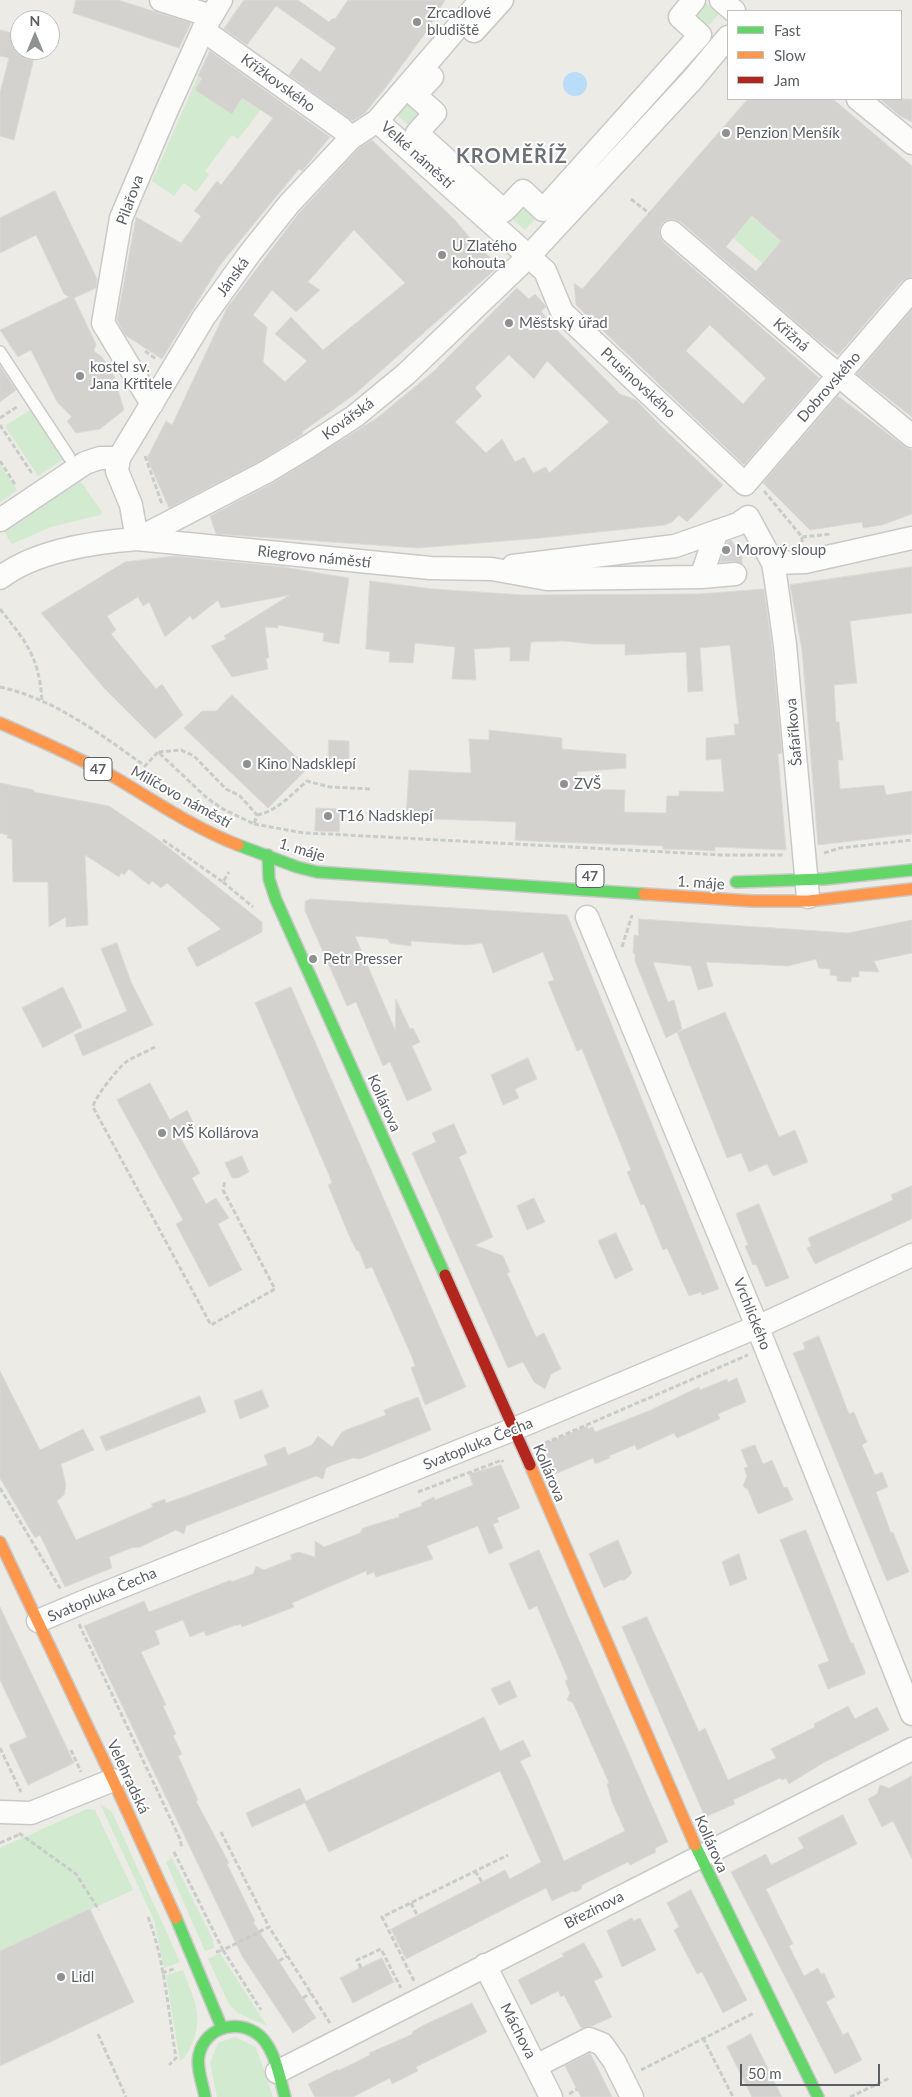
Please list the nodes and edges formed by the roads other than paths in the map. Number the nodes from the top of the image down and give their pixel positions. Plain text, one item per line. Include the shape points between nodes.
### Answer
1 (161, 0) edge
2 (481, 0) edge
3 (502, 0) edge
4 (694, 0) edge
5 (721, 0) edge
6 (733, 10) edge
7 (212, 15) edge
8 (727, 38) edge
9 (859, 100) edge
10 (377, 121) junction
11 (351, 138) junction
12 (912, 143) edge
13 (672, 232) dead end
14 (529, 256) junction
15 (545, 271) joint
16 (912, 290) edge
17 (0, 352) edge
18 (838, 375) junction
19 (152, 404) junction
20 (912, 436) edge
21 (69, 458) dead end
22 (119, 458) junction
23 (748, 480) junction
24 (748, 517) junction
25 (0, 520) edge
26 (717, 531) junction
27 (912, 538) edge
28 (137, 539) junction
29 (773, 563) junction
30 (492, 569) junction
31 (735, 574) dead end
32 (1, 575) edge
33 (700, 577) junction
34 (0, 723) edge
35 (268, 855) junction
36 (308, 858) dead end
37 (912, 870) edge
38 (728, 882) dead end
39 (912, 889) edge
40 (808, 891) junction
41 (587, 917) dead end
42 (912, 1255) edge
43 (757, 1326) junction
44 (514, 1429) junction
45 (0, 1542) edge
46 (38, 1621) junction
47 (912, 1714) edge
48 (912, 1749) edge
49 (113, 1780) junction
50 (0, 1812) edge
51 (700, 1857) junction
52 (485, 1965) junction
53 (222, 2028) junction
54 (536, 2066) junction
55 (277, 2072) junction
56 (627, 2088) edge
57 (205, 2097) edge
58 (285, 2097) edge
59 (551, 2097) edge
60 (818, 2097) edge

1 - 7 street, Křížkovského
2 - 10 street, Velké náměstí
3 - 4 street via 415,96 435,113 417,133 504,211 523,191 543,210 662,78 700,35 680,17
5 - 6 street
7 - 11 street, Křížkovského
7 - 19 street, Pilařova via 121,218 104,323
8 - 14 street
9 - 12 street
10 - 11 street, Jánská
10 - 14 street, Velké náměstí
11 - 19 street, Jánská via 289,204 250,253 204,317
13 - 18 street, Křižná
14 - 15 street, Velké náměstí
14 - 28 street, Kovářská via 437,346 355,416 266,472
15 - 23 street, Prusinovského via 562,312
16 - 18 street, Dobrovského
17 - 21 lane
18 - 20 street, Křižná
18 - 23 street, Dobrovského
19 - 22 street, Jánská
22 - 25 street via 100,458 85,463
22 - 28 street via 117,472 131,505
23 - 24 street
24 - 26 street, Riegrovo náměstí
24 - 29 street
26 - 30 street, Riegrovo náměstí via 675,546
26 - 33 street
27 - 29 street via 805,562
28 - 30 street, Riegrovo náměstí via 421,568
28 - 32 street, Riegrovo náměstí via 114,540 63,551
29 - 40 street, Šafaříkova via 786,654
30 - 33 street, Riegrovo náměstí via 547,579
31 - 33 street, Riegrovo náměstí
34 - 35 main road, Milíčovo náměstí / 47 via 104,772 208,832
35 - 36 main road, 1. máje / 47
35 - 40 main road, 1. máje / 47 via 296,867 335,874 712,899
35 - 44 main road, Kollárova via 269,879 276,900
37 - 40 main road, 1. máje / 47
38 - 40 main road, 1. máje / 47
39 - 40 main road, 1. máje / 47
41 - 43 street, Vrchlického
42 - 43 street, Svatopluka Čecha
43 - 44 street, Svatopluka Čecha
43 - 47 street, Vrchlického
44 - 46 street, Svatopluka Čecha
44 - 51 main road, Kollárova
45 - 46 main road, Velehradská
46 - 49 main road, Velehradská
48 - 51 street, Březinova
49 - 50 street via 82,1780 31,1813
49 - 53 main road, Velehradská via 195,1960
51 - 52 street, Březinova
51 - 60 main road, Kollárova
52 - 54 street, Máchova
52 - 55 street, Březinova
53 - 55 main road via 235,2025 256,2032 265,2041
53 - 57 main road via 210,2035 199,2054
54 - 56 street via 589,2039 602,2044
54 - 59 street, Máchova
55 - 58 main road

